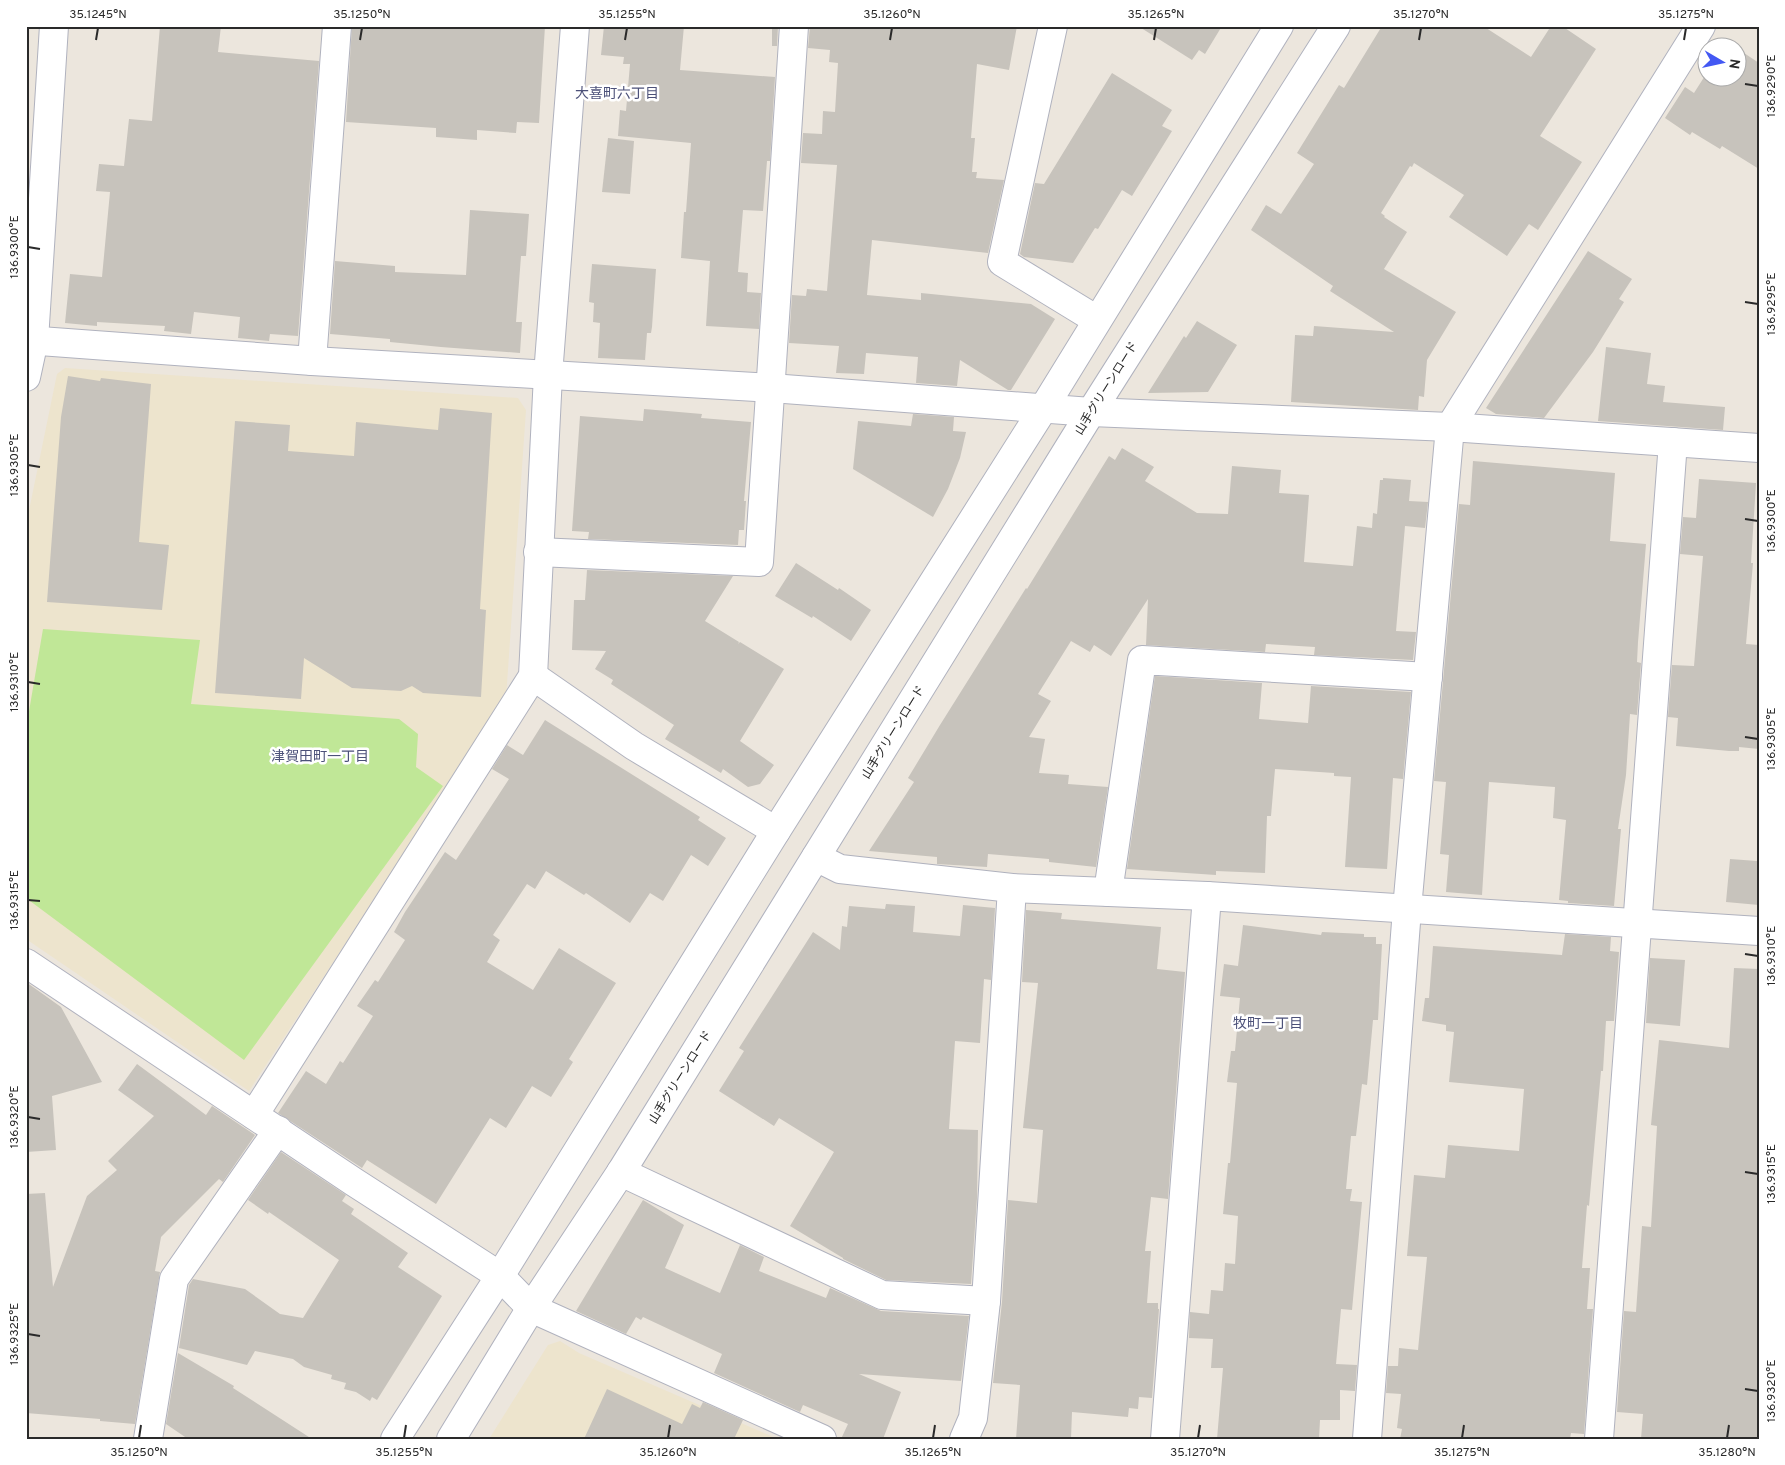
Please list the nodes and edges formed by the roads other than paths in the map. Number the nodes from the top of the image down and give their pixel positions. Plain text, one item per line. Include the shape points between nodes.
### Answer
1 (54, 26) edge
2 (336, 26) edge
3 (575, 26) edge
4 (794, 26) edge
5 (1052, 26) edge
6 (1279, 26) edge
7 (1336, 26) edge
8 (1700, 26) edge
9 (1097, 320) junction
10 (30, 340) edge
11 (312, 360) junction
12 (548, 375) junction
13 (26, 377) edge
14 (771, 388) junction
15 (1044, 408) junction
16 (1091, 412) junction
17 (1450, 427) junction
18 (1673, 442) junction
19 (1759, 448) edge
20 (538, 552) junction
21 (533, 676) junction
22 (1428, 677) junction
23 (776, 832) junction
24 (816, 857) junction
25 (1012, 888) junction
26 (1108, 892) junction
27 (1207, 896) junction
28 (1407, 909) junction
29 (1637, 924) junction
30 (1759, 931) edge
31 (26, 963) edge
32 (254, 1115) junction
33 (278, 1130) junction
34 (621, 1172) junction
35 (500, 1276) junction
36 (986, 1301) junction
37 (531, 1308) junction
38 (148, 1439) edge
39 (395, 1439) edge
40 (451, 1439) edge
41 (822, 1439) edge
42 (964, 1439) edge
43 (1165, 1439) edge
44 (1367, 1439) edge
45 (1599, 1439) edge

1 - 10 street
2 - 11 street
3 - 12 street
4 - 14 street
5 - 9 street via 1002,262
6 - 9 street
7 - 16 street, 山手グリーンロード
8 - 17 street
9 - 15 street
10 - 11 street
10 - 13 street
11 - 12 street
12 - 14 street
12 - 20 street
14 - 15 street
14 - 20 street via 759,562
15 - 16 street
15 - 23 street
16 - 17 street
16 - 24 street, 山手グリーンロード
17 - 18 street
17 - 22 street
18 - 19 street
18 - 29 street
20 - 21 street
21 - 23 street via 634,746
21 - 32 street
22 - 26 street via 1142,660
22 - 28 street
23 - 35 street
24 - 25 street via 840,869
24 - 34 street, 山手グリーンロード
25 - 26 street
25 - 36 street
26 - 27 street
27 - 28 street
27 - 43 street
28 - 29 street
28 - 44 street
29 - 30 street
29 - 45 street
31 - 32 street
32 - 33 street
33 - 35 street
33 - 38 street via 174,1279
34 - 36 street via 882,1295
34 - 37 street, 山手グリーンロード
35 - 37 street
35 - 39 street
36 - 42 street via 973,1418
37 - 40 street, 山手グリーンロード
37 - 41 street

